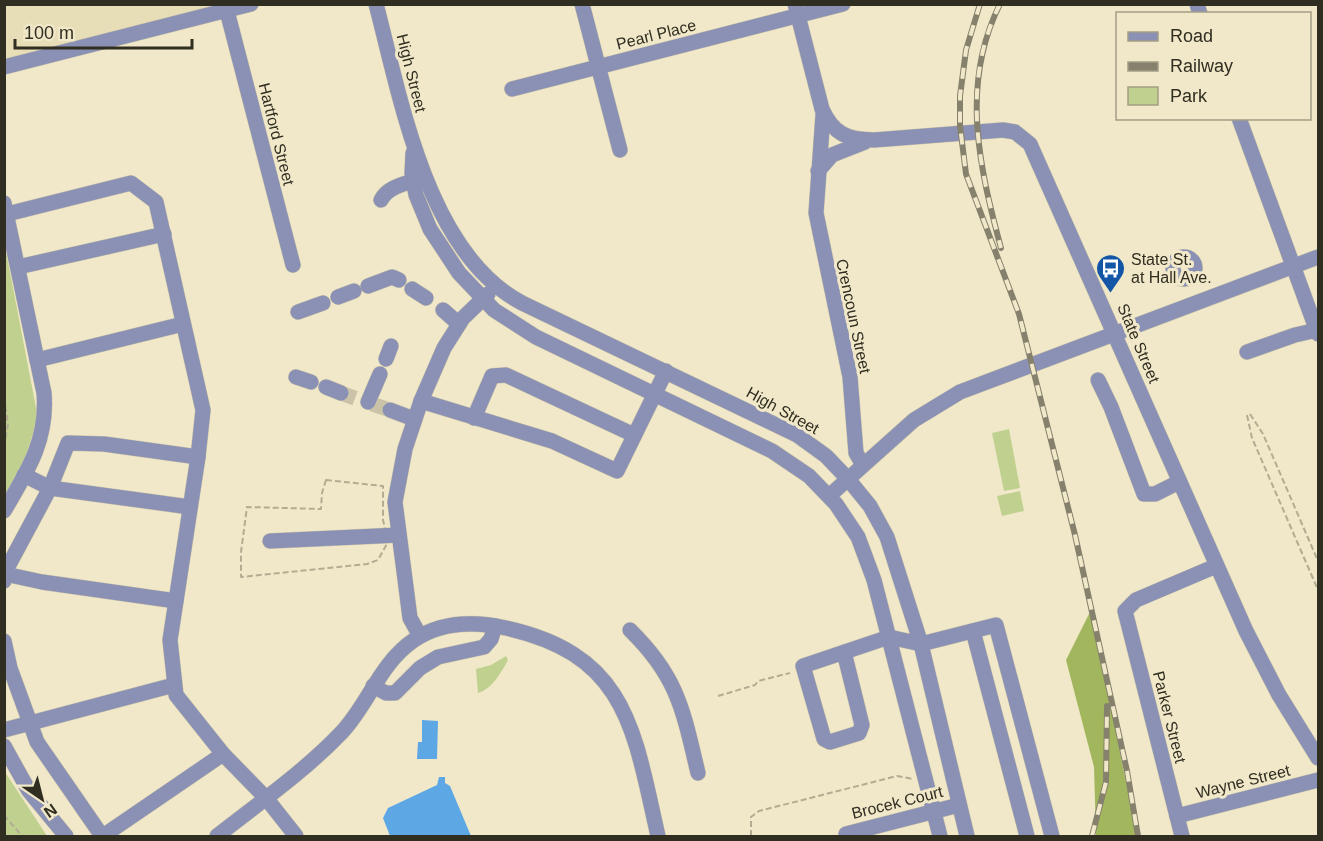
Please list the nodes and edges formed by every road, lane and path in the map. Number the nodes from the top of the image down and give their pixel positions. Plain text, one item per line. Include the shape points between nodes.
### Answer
1 (251, 4) edge
2 (376, 4) edge
3 (582, 4) edge
4 (843, 4) edge
5 (797, 10) edge
6 (227, 11) junction
7 (598, 67) junction
8 (4, 68) edge
9 (512, 89) dead end
10 (822, 109) junction
11 (1240, 120) edge
12 (874, 140) junction
13 (413, 150) junction
14 (620, 150) dead end
15 (818, 172) junction
16 (413, 181) junction
17 (381, 200) dead end
18 (6, 209) edge
19 (164, 234) junction
20 (1318, 257) edge
21 (293, 266) dead end
22 (18, 267) junction
23 (1294, 267) junction
24 (399, 280) dead end
25 (496, 286) junction
26 (412, 289) dead end
27 (339, 297) dead end
28 (426, 298) dead end
29 (482, 299) junction
30 (323, 303) dead end
31 (443, 310) dead end
32 (298, 312) dead end
33 (183, 324) junction
34 (459, 324) junction
35 (1318, 332) edge
36 (1115, 333) junction
37 (1247, 352) dead end
38 (37, 360) junction
39 (666, 371) junction
40 (380, 374) dead end
41 (1098, 380) dead end
42 (326, 387) dead end
43 (341, 393) tunnel mouth
44 (655, 393) junction
45 (4, 397) edge
46 (421, 401) junction
47 (366, 402) dead end
48 (390, 410) tunnel mouth
49 (474, 418) junction
50 (414, 419) junction
51 (634, 435) junction
52 (4, 448) edge
53 (198, 457) junction
54 (862, 465) junction
55 (24, 475) junction
56 (848, 478) junction
57 (1179, 483) junction
58 (50, 488) junction
59 (829, 496) junction
60 (190, 507) junction
61 (4, 511) edge
62 (399, 535) junction
63 (270, 541) dead end
64 (1318, 561) edge
65 (1216, 566) junction
66 (5, 576) edge
67 (1318, 590) edge
68 (177, 601) junction
69 (495, 626) junction
70 (630, 630) dead end
71 (973, 631) junction
72 (420, 636) junction
73 (889, 637) junction
74 (4, 641) edge
75 (921, 644) junction
76 (844, 652) junction
77 (803, 666) junction
78 (174, 684) junction
79 (374, 686) junction
80 (718, 696) dead end
81 (32, 723) junction
82 (4, 730) edge
83 (4, 746) edge
84 (223, 754) junction
85 (1318, 758) edge
86 (698, 773) dead end
87 (925, 776) junction
88 (1318, 780) edge
89 (266, 798) junction
90 (959, 805) junction
91 (934, 812) junction
92 (4, 815) edge
93 (1177, 816) junction
94 (884, 830) edge
95 (102, 836) edge
96 (22, 837) edge
97 (66, 837) edge
98 (217, 837) edge
99 (296, 837) edge
100 (658, 837) edge
101 (751, 837) edge
102 (847, 837) edge
103 (940, 837) edge
104 (967, 837) edge
105 (1027, 837) edge
106 (1052, 837) edge
107 (1182, 837) edge

1 - 6 street
2 - 13 street, High Street
3 - 7 street
4 - 5 street, Pearl Place
5 - 7 street, Pearl Place
5 - 10 street, State Street
6 - 8 street
6 - 21 street, Hartford Street
7 - 9 street, Pearl Place
7 - 14 street
10 - 12 street, State Street via 841,135
10 - 15 street, Crencoun Street
11 - 23 street
12 - 15 street via 832,155
12 - 36 street, State Street via 995,130 1015,132 1026,140 1038,157
13 - 16 street, High Street
13 - 25 street, High Street via 452,231
15 - 54 street, Crencoun Street via 817,226 850,376 856,453
16 - 17 street via 384,194
16 - 29 street, High Street via 436,240
18 - 19 street via 131,183 156,201
18 - 22 street
19 - 22 street
19 - 33 street
20 - 23 street
22 - 38 street
23 - 35 street
23 - 36 street
24 - 27 street via 392,277
25 - 29 street
25 - 39 street, High Street via 522,303
26 - 28 street
29 - 34 street
29 - 44 street, High Street via 525,332
30 - 32 street
31 - 34 street
33 - 38 street
33 - 53 street via 203,410
34 - 46 street
35 - 37 street via 1295,335
36 - 54 street via 946,398
36 - 57 street, State Street
38 - 55 street via 46,417 38,447
39 - 44 street
39 - 56 street, High Street via 797,435
40 - 47 street
41 - 57 street via 1144,494 1155,494
42 - 43 street
44 - 51 street
44 - 59 street, High Street via 772,451 800,469
45 - 52 path via 8,424
46 - 49 street
46 - 50 street
48 - 50 street
49 - 51 street via 552,441 617,471
49 - 51 street via 492,376 507,375
50 - 62 street via 395,502
53 - 58 street via 68,443
53 - 60 street
54 - 56 street
55 - 58 street
55 - 61 street
56 - 59 street
56 - 75 street, High Street via 870,506 886,537
57 - 65 street, State Street
58 - 60 street
58 - 66 street
59 - 73 street, High Street via 849,521 862,547
60 - 68 street
62 - 63 street
62 - 72 street via 411,618
64 - 67 path via 1263,434 1248,415 1252,438
65 - 85 street, State Street via 1267,674
65 - 93 street, Parker Street via 1136,600 1127,606 1125,616
66 - 68 street
68 - 78 street via 170,640
69 - 72 street via 457,624
69 - 79 street via 484,647 438,657 420,668 395,693
69 - 100 street via 566,649 611,688 633,731
70 - 86 street via 650,649 672,681
71 - 75 street
71 - 105 street
71 - 106 street via 996,625
72 - 79 street via 395,656
73 - 75 street
73 - 76 street
73 - 87 street, High Street
74 - 81 street via 10,668
75 - 90 street, High Street
76 - 77 street
76 - 77 street via 862,725 859,733 830,742 824,739
77 - 80 path
78 - 81 street
78 - 84 street via 176,695
79 - 89 street via 341,733
81 - 82 street
81 - 95 street via 37,742
83 - 97 street via 29,791
84 - 89 street
84 - 95 street
87 - 91 street, High Street
87 - 101 path via 897,776 759,811 751,817
88 - 93 street, Wayne Street
89 - 98 street
89 - 99 street
90 - 91 street, Brocek Court
90 - 104 street, High Street
91 - 94 street, Brocek Court
91 - 103 street, High Street
92 - 96 path
93 - 107 street, Parker Street
94 - 102 street, Brocek Court via 846,834

